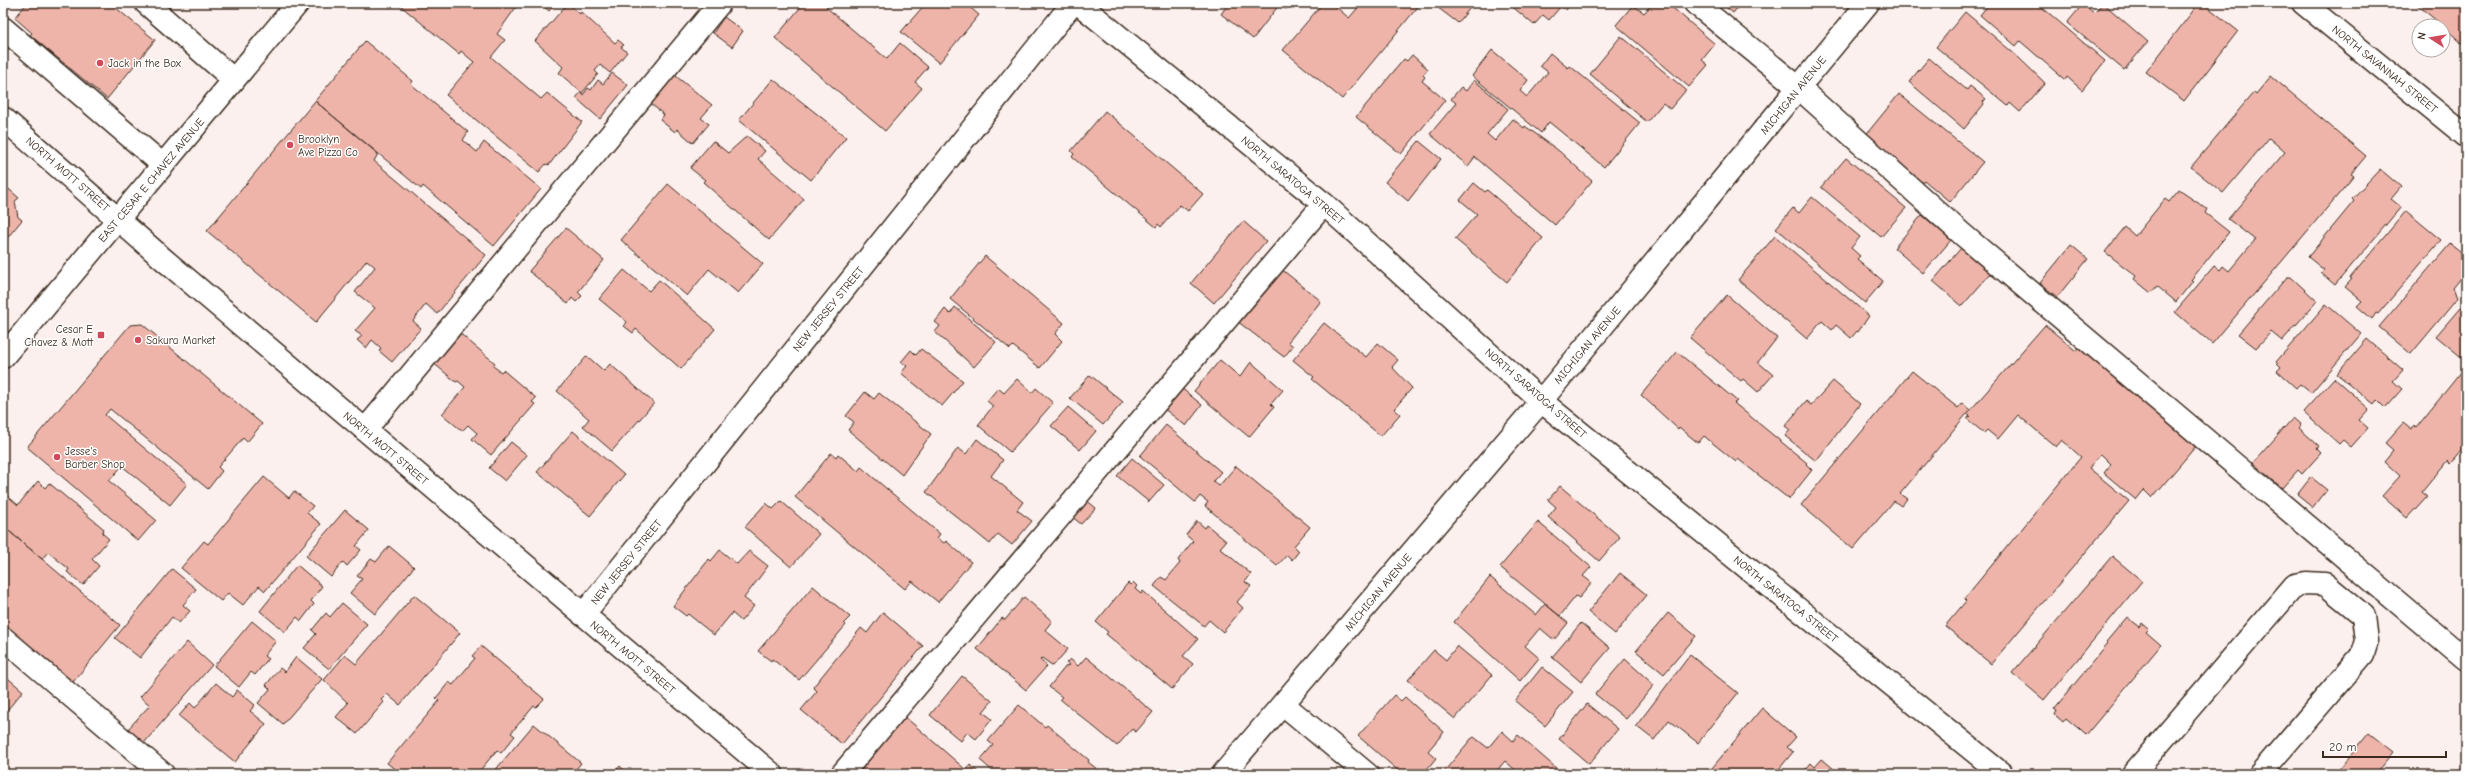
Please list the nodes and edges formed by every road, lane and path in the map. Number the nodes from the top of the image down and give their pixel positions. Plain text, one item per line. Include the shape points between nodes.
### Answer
1 (146, 3) edge
2 (298, 3) edge
3 (720, 3) edge
4 (1073, 3) edge
5 (1078, 3) edge
6 (1695, 3) edge
7 (1868, 3) edge
8 (2303, 3) edge
9 (3, 28) edge
10 (234, 80) junction
11 (1799, 88) junction
12 (3, 118) edge
13 (2466, 136) edge
14 (163, 165) junction
15 (1324, 204) junction
16 (119, 218) junction
17 (3, 357) edge
18 (1541, 401) junction
19 (365, 430) junction
20 (583, 615) junction
21 (3, 638) edge
22 (2466, 660) edge
23 (1283, 704) junction
24 (767, 772) edge
25 (163, 774) edge
26 (842, 774) edge
27 (1223, 774) edge
28 (1367, 774) edge
29 (2002, 774) edge
30 (2133, 774) edge
31 (2260, 774) edge

1 - 10 street
2 - 10 street, EAST CESAR E CHAVEZ AVENUE
3 - 19 street
4 - 20 street, NEW JERSEY STREET
5 - 15 street, NORTH SARATOGA STREET
6 - 11 street
7 - 11 street, MICHIGAN AVENUE
8 - 13 street, NORTH SAVANNAH STREET
9 - 14 street
10 - 14 street, EAST CESAR E CHAVEZ AVENUE
11 - 18 street, MICHIGAN AVENUE
11 - 22 street via 1974,244
12 - 16 street, NORTH MOTT STREET
14 - 16 street, EAST CESAR E CHAVEZ AVENUE
15 - 18 street, NORTH SARATOGA STREET
15 - 26 street
16 - 17 street, EAST CESAR E CHAVEZ AVENUE
16 - 19 street, NORTH MOTT STREET via 162,258
18 - 23 street, MICHIGAN AVENUE
18 - 29 street, NORTH SARATOGA STREET
19 - 20 street, NORTH MOTT STREET
20 - 24 street, NORTH MOTT STREET
21 - 25 street
23 - 27 street, MICHIGAN AVENUE
23 - 28 street
30 - 31 street via 2295,585 2325,584 2364,616 2367,641 2363,654

